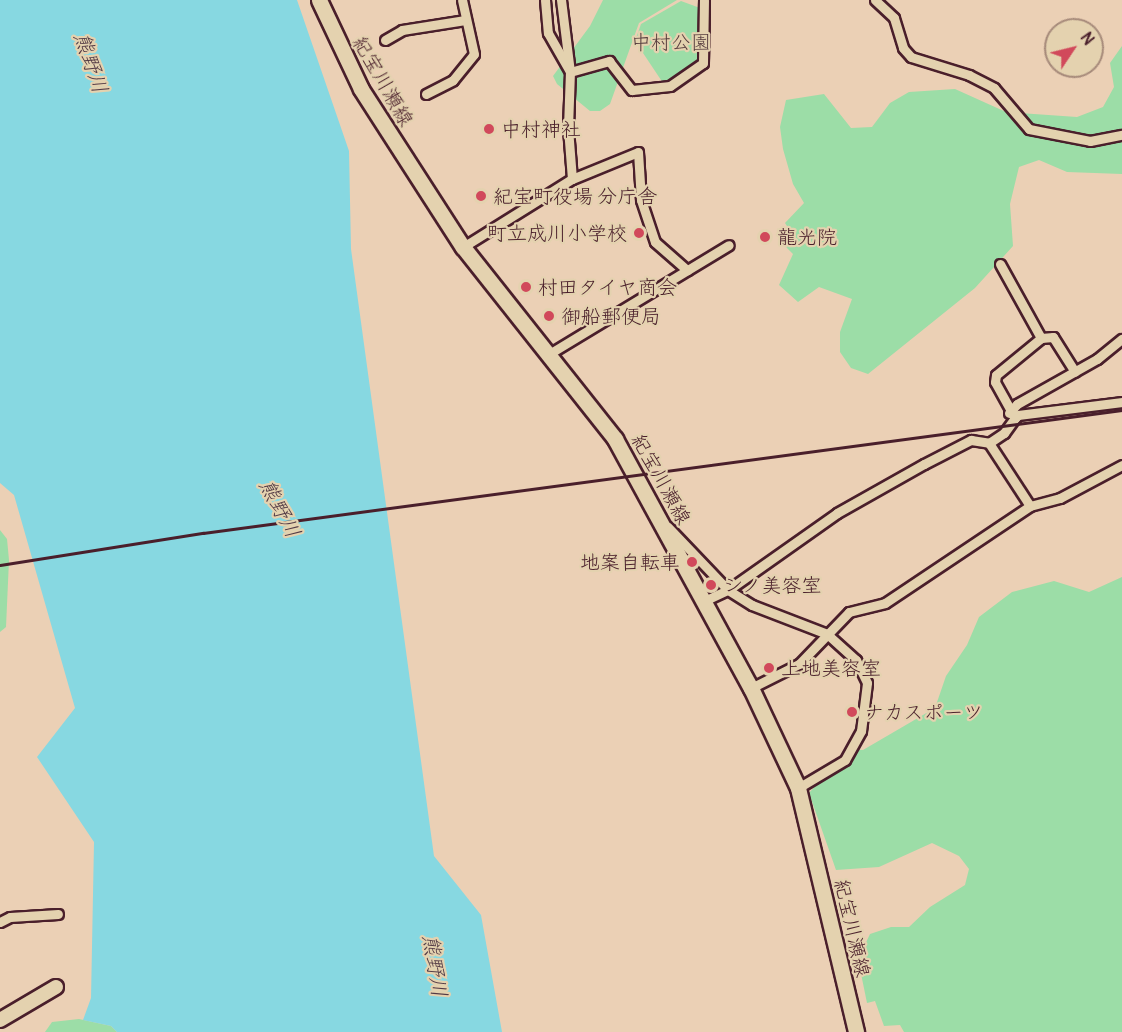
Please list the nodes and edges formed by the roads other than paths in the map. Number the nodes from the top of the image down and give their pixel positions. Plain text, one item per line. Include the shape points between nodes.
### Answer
1 (319, 0) edge
2 (462, 0) edge
3 (544, 0) edge
4 (561, 0) edge
5 (704, 0) edge
6 (875, 0) edge
7 (465, 20) junction
8 (385, 40) dead end
9 (570, 72) junction
10 (426, 94) dead end
11 (1122, 135) edge
12 (572, 179) junction
13 (729, 245) dead end
14 (463, 247) junction
15 (1000, 264) dead end
16 (687, 270) junction
17 (1041, 338) junction
18 (1122, 339) edge
19 (549, 354) junction
20 (1075, 372) junction
21 (1122, 402) edge
22 (1012, 416) junction
23 (989, 443) junction
24 (1122, 465) edge
25 (1030, 506) junction
26 (655, 512) junction
27 (728, 590) junction
28 (704, 601) junction
29 (826, 634) junction
30 (751, 688) junction
31 (798, 788) junction
32 (58, 914) dead end
33 (0, 922) edge
34 (56, 987) dead end
35 (0, 1020) edge
36 (856, 1032) edge

1 - 14 main road, 紀宝川瀬線 via 361,89
2 - 7 street
3 - 9 street via 548,33
4 - 9 street
5 - 9 street via 703,63 670,86 632,90 609,61
6 - 11 street via 894,18 903,48 911,57 969,75 994,88 1029,129 1090,141
7 - 8 street via 402,30
7 - 10 street via 474,54 453,80
9 - 12 street via 568,128
12 - 14 street
12 - 16 street via 638,152 641,200 656,242
13 - 16 street
14 - 19 main road, 紀宝川瀬線
15 - 17 street
16 - 19 street
17 - 20 street via 1053,337
17 - 22 street via 996,375 995,382
18 - 20 street
19 - 26 main road, 紀宝川瀬線 via 615,439
20 - 22 street
21 - 22 street
22 - 23 street via 1004,433
23 - 25 street
23 - 27 street via 971,440 924,464 837,513
24 - 25 street via 1060,498
25 - 29 street via 885,603 849,612
26 - 27 street
26 - 28 main road, 紀宝川瀬線
27 - 28 street
27 - 29 street via 752,605
28 - 30 main road, 紀宝川瀬線
29 - 30 street via 800,664
29 - 31 street via 856,660 867,683 861,731 845,760
30 - 31 main road, 紀宝川瀬線
31 - 36 main road, 紀宝川瀬線
32 - 33 street via 10,917
34 - 35 main road

